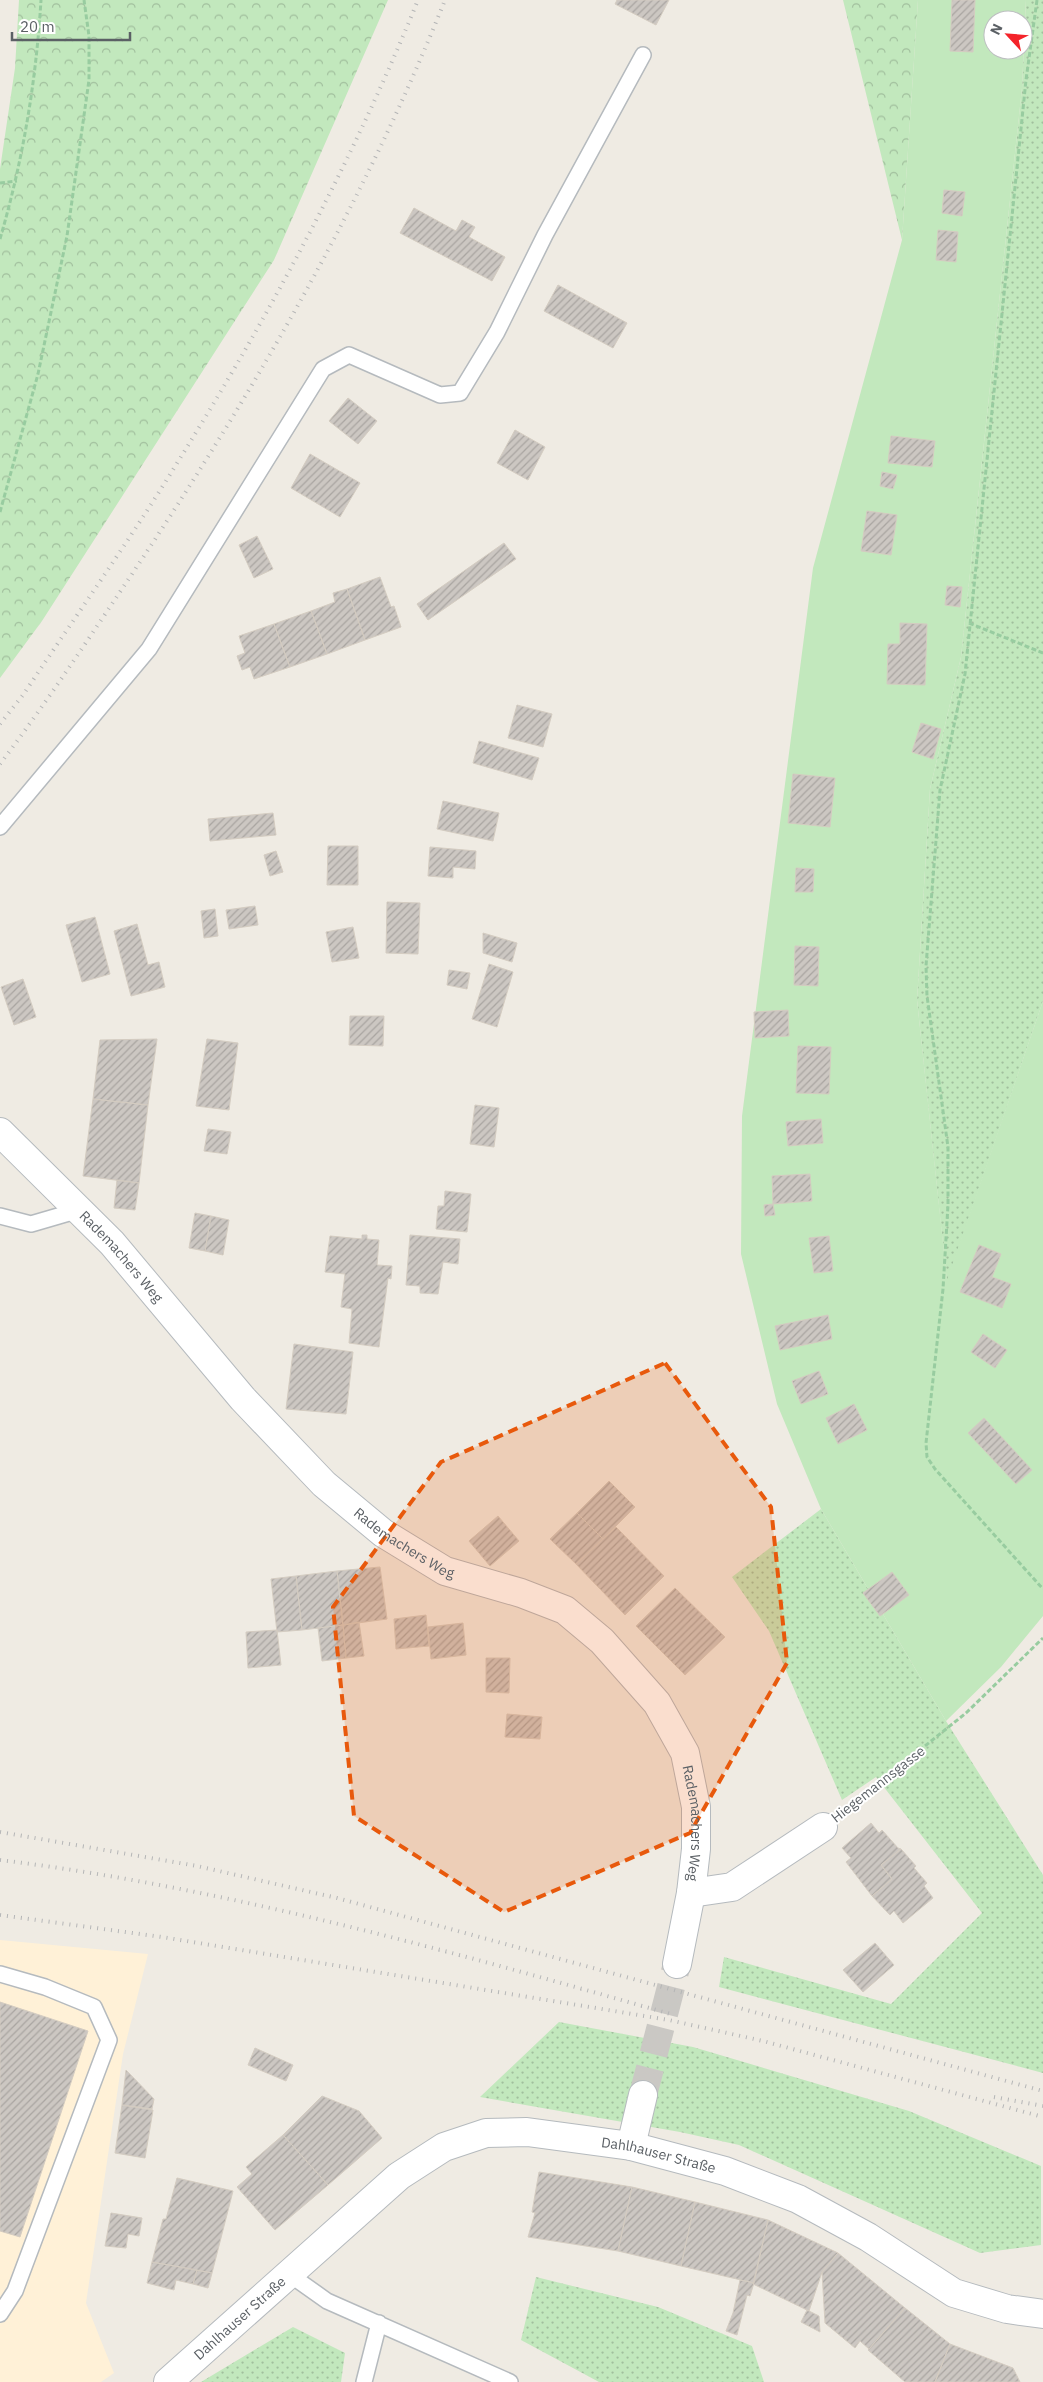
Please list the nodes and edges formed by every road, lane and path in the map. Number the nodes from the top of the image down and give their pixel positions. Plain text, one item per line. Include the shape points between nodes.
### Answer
1 (40, 0) edge
2 (84, 0) edge
3 (1038, 0) edge
4 (643, 54) dead end
5 (17, 181) junction
6 (0, 183) edge
7 (0, 240) edge
8 (0, 512) edge
9 (969, 623) junction
10 (1043, 653) edge
11 (0, 827) edge
12 (0, 1132) edge
13 (79, 1210) junction
14 (0, 1216) edge
15 (1043, 1589) edge
16 (1043, 1638) edge
17 (823, 1827) joint
18 (692, 1894) junction
19 (677, 1964) tunnel mouth
20 (0, 1974) edge
21 (643, 2095) tunnel mouth
22 (630, 2146) junction
23 (289, 2274) junction
24 (0, 2314) edge
25 (1043, 2314) edge
26 (379, 2323) junction
27 (168, 2382) edge
28 (364, 2382) edge
29 (510, 2382) edge

1 - 5 path via 32,101
2 - 8 path via 89,36 89,80 67,236 38,374
3 - 9 path via 1026,80
4 - 11 lane via 545,235 497,332 460,393 440,395 349,354 323,369 149,649
5 - 6 path
5 - 7 path
9 - 10 path
9 - 15 path via 960,705 940,790 926,966 927,996 948,1147 943,1289 927,1457
12 - 13 street, Rademachers Weg
13 - 14 lane via 31,1224
13 - 18 street, Rademachers Weg via 112,1243 243,1399 324,1484 383,1533 445,1571 521,1593 565,1610 602,1641 657,1702 685,1753 696,1807
16 - 17 path, Hiegemannsgasse via 966,1713
17 - 18 street, Hiegemannsgasse via 732,1887
18 - 19 street, Rademachers Weg
20 - 24 lane via 45,1987 94,2007 109,2040 15,2291
21 - 22 street
22 - 23 street, Dahlhauser Straße via 527,2132 486,2133 444,2147 400,2176
22 - 25 street, Dahlhauser Straße via 725,2170 798,2198 868,2237 954,2293 1007,2309
23 - 26 lane, Dahlhauser Straße via 327,2301
23 - 27 street, Dahlhauser Straße
26 - 28 lane
26 - 29 lane, Dahlhauser Straße

